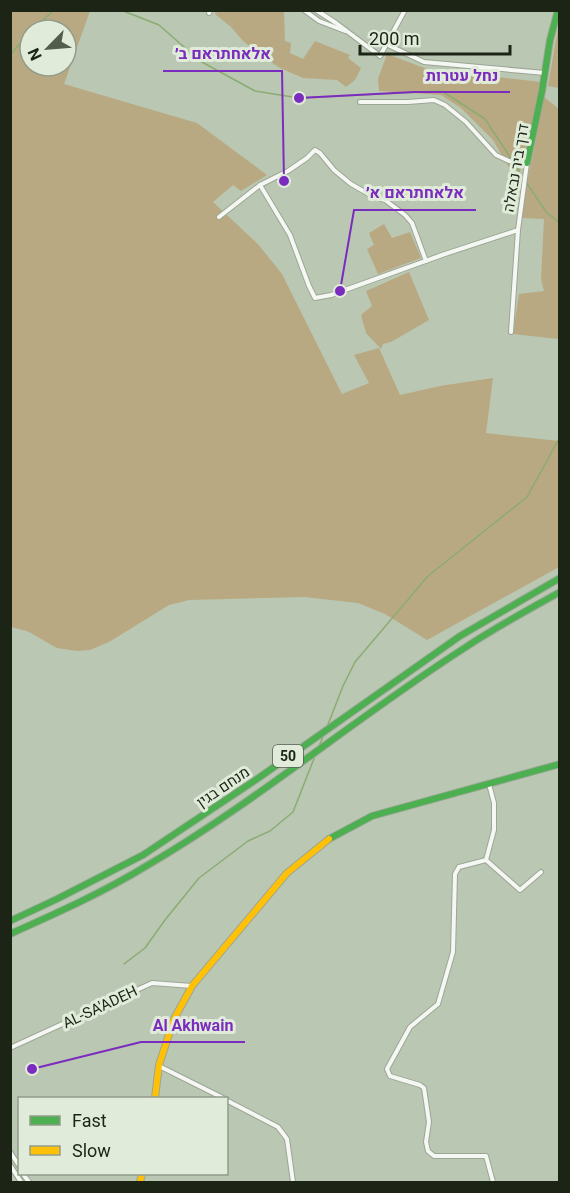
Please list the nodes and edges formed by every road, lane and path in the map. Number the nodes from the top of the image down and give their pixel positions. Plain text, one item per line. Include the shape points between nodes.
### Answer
1 (304, 10) edge
2 (316, 10) edge
3 (405, 10) edge
4 (558, 10) edge
5 (352, 34) junction
6 (387, 44) junction
7 (545, 73) junction
8 (360, 102) dead end
9 (527, 163) junction
10 (260, 185) junction
11 (219, 217) dead end
12 (518, 230) junction
13 (426, 261) junction
14 (511, 332) dead end
15 (560, 578) edge
16 (560, 592) edge
17 (560, 764) edge
18 (489, 784) junction
19 (486, 860) junction
20 (541, 872) dead end
21 (10, 921) edge
22 (10, 934) edge
23 (192, 986) junction
24 (10, 1048) edge
25 (159, 1065) junction
26 (155, 1097) edge
27 (219, 1097) edge
28 (228, 1102) edge
29 (10, 1165) edge
30 (21, 1182) edge
31 (293, 1182) edge
32 (493, 1182) edge

1 - 5 street
2 - 5 street
3 - 6 street
4 - 7 main road, דרך ביר נבאלה
5 - 6 street via 380,56
6 - 7 street via 424,62
7 - 9 main road, דרך ביר נבאלה
8 - 9 street via 434,100 455,112 501,159
9 - 12 street, דרך ביר נבאלה
10 - 11 street
10 - 13 street via 288,171 315,150 351,184 385,200 405,215 412,223
10 - 13 street via 290,235 315,298
12 - 13 street
12 - 14 street, דרך ביר נבאלה
15 - 21 main road, מנחם בגין / 50 via 460,636 143,855
16 - 22 main road, מנחם בגין / 50 via 466,647 149,865
17 - 18 main road
18 - 19 street via 494,830
18 - 23 main road via 372,816 324,842 287,873
19 - 20 street via 520,890
19 - 32 street via 459,867 455,874 453,952 438,1004 410,1027 387,1070 390,1076 424,1088 428,1151 434,1155 486,1156
23 - 24 street, AL-SA'ADEH via 152,983
23 - 25 main road via 174,1019
25 - 26 main road
25 - 27 street
28 - 31 street via 278,1127 287,1139
29 - 30 street

